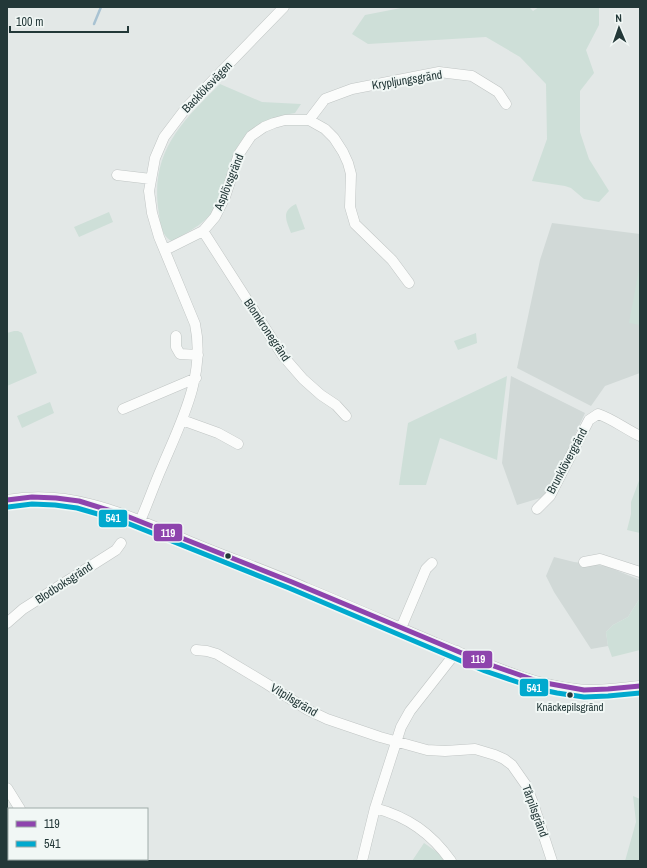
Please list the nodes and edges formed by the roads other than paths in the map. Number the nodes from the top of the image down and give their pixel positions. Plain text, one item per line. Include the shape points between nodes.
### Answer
1 (284, 7) edge
2 (506, 104) dead end
3 (309, 120) junction
4 (117, 175) dead end
5 (151, 179) junction
6 (203, 231) junction
7 (165, 250) junction
8 (409, 284) dead end
9 (176, 336) dead end
10 (198, 355) junction
11 (196, 378) junction
12 (123, 409) dead end
13 (346, 416) dead end
14 (182, 420) junction
15 (640, 436) edge
16 (238, 444) dead end
17 (7, 500) edge
18 (537, 509) dead end
19 (140, 521) junction
20 (121, 543) dead end
21 (584, 562) dead end
22 (432, 563) dead end
23 (640, 572) edge
24 (7, 623) edge
25 (401, 628) junction
26 (196, 650) dead end
27 (457, 651) junction
28 (640, 686) edge
29 (397, 741) junction
30 (7, 788) edge
31 (19, 808) edge
32 (375, 808) junction
33 (362, 861) edge
34 (451, 861) edge
35 (552, 861) edge

1 - 5 street, Backlöksvägen via 172,125 158,148
2 - 3 street, Krypljungsgränd via 498,92 472,76 439,72 338,94 325,99
3 - 6 street, Asplövsgränd via 285,120 274,123 251,136 239,154 225,197 215,217
3 - 8 street via 325,129 343,152 351,174 350,207 355,224 392,260
4 - 5 street
5 - 7 street, Backlöksvägen via 151,208
6 - 7 street, Asplövsgränd
6 - 13 street, Blomkronegränd via 283,356 303,379
7 - 10 street, Backlöksvägen via 195,324
9 - 10 street via 176,346 180,354
10 - 11 street, Backlöksvägen
11 - 12 street
11 - 14 street, Backlöksvägen
14 - 16 street via 218,433
14 - 19 street, Backlöksvägen
15 - 18 street, Brunklövergränd via 608,417 598,414 589,420 550,496
17 - 19 street via 62,498 89,503
19 - 25 street
20 - 24 street, Blodboksgränd via 116,550 23,609
21 - 23 street via 600,559
22 - 25 street via 426,568
25 - 27 street
26 - 29 street, Vitpilsgränd via 217,654 327,719
27 - 28 street via 539,682 594,690
27 - 29 street via 410,711
29 - 32 street
29 - 35 street, Tårpilsgränd via 427,750 481,750 496,755 512,765 529,792
30 - 31 street
32 - 33 street
32 - 34 street via 391,812 426,832

